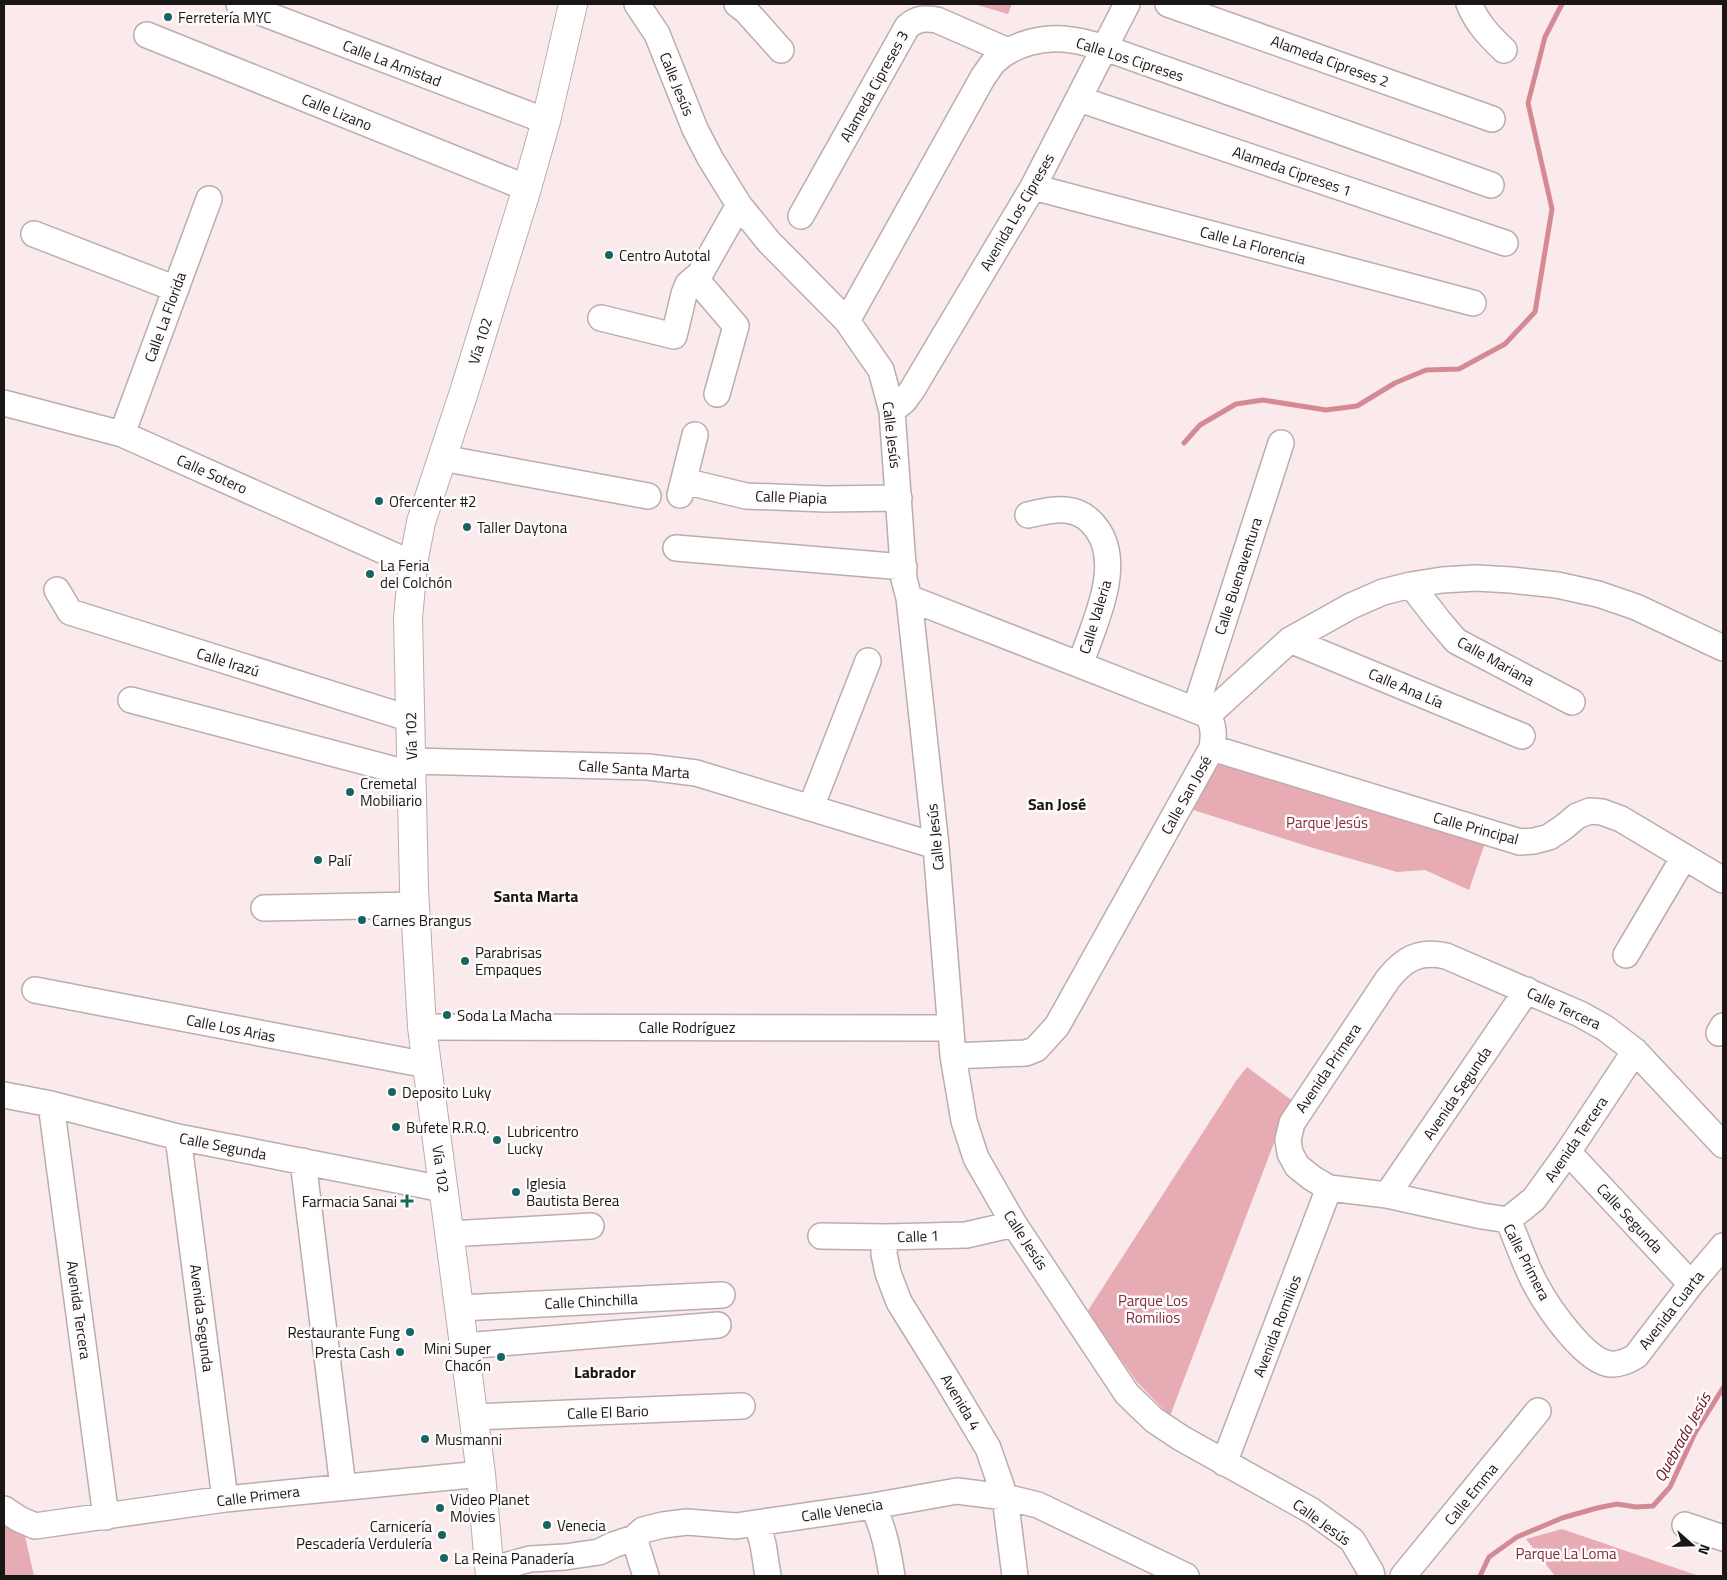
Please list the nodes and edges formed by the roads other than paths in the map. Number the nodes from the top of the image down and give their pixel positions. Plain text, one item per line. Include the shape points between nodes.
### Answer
1 (239, 4) edge
2 (573, 4) edge
3 (637, 4) edge
4 (737, 4) edge
5 (1127, 4) edge
6 (1168, 4) edge
7 (1469, 4) edge
8 (146, 35) dead end
9 (1105, 48) junction
10 (780, 50) dead end
11 (1504, 50) dead end
12 (1008, 51) junction
13 (1079, 99) junction
14 (1492, 119) dead end
15 (546, 121) junction
16 (1492, 185) dead end
17 (1033, 187) junction
18 (527, 188) junction
19 (209, 199) dead end
20 (739, 205) junction
21 (801, 216) dead end
22 (34, 234) dead end
23 (1505, 243) dead end
24 (696, 278) junction
25 (176, 289) junction
26 (1473, 304) dead end
27 (601, 318) dead end
28 (847, 321) junction
29 (717, 394) dead end
30 (4, 403) edge
31 (892, 411) junction
32 (122, 434) junction
33 (695, 435) dead end
34 (1281, 444) dead end
35 (442, 458) junction
36 (648, 496) dead end
37 (899, 498) junction
38 (1028, 515) dead end
39 (676, 548) dead end
40 (413, 564) junction
41 (904, 567) junction
42 (1411, 585) junction
43 (57, 590) dead end
44 (909, 598) junction
45 (1290, 640) junction
46 (1723, 648) edge
47 (868, 661) dead end
48 (1080, 665) junction
49 (131, 700) dead end
50 (1572, 702) dead end
51 (1201, 712) junction
52 (411, 719) junction
53 (1522, 736) dead end
54 (1212, 748) junction
55 (411, 767) junction
56 (811, 807) junction
57 (936, 846) junction
58 (1684, 857) junction
59 (1723, 880) edge
60 (415, 905) junction
61 (264, 908) dead end
62 (1422, 954) joint
63 (1626, 955) dead end
64 (36, 990) dead end
65 (1527, 990) junction
66 (422, 1026) junction
67 (951, 1028) junction
68 (1635, 1051) junction
69 (952, 1056) junction
70 (428, 1065) junction
71 (4, 1095) edge
72 (51, 1104) junction
73 (178, 1137) junction
74 (1723, 1146) edge
75 (1568, 1152) junction
76 (304, 1161) junction
77 (1329, 1188) junction
78 (443, 1189) junction
79 (1388, 1195) junction
80 (1508, 1220) junction
81 (1014, 1224) junction
82 (591, 1226) dead end
83 (450, 1234) junction
84 (821, 1236) dead end
85 (885, 1237) junction
86 (1723, 1246) edge
87 (1691, 1284) junction
88 (722, 1295) dead end
89 (460, 1308) junction
90 (718, 1325) dead end
91 (464, 1346) junction
92 (1613, 1365) joint
93 (742, 1406) dead end
94 (1538, 1411) dead end
95 (474, 1417) junction
96 (1224, 1463) junction
97 (481, 1474) junction
98 (343, 1487) junction
99 (1005, 1497) junction
100 (225, 1499) junction
101 (873, 1506) junction
102 (4, 1509) edge
103 (106, 1517) junction
104 (757, 1523) junction
105 (1685, 1525) dead end
106 (634, 1538) junction
107 (1723, 1538) edge
108 (490, 1573) edge
109 (646, 1576) edge
110 (768, 1576) edge
111 (892, 1576) edge
112 (1015, 1576) edge
113 (1186, 1576) edge
114 (1372, 1576) edge
115 (1403, 1576) edge

1 - 15 street, Calle La Amistad
2 - 15 main road, Vía 102
3 - 20 street, Calle Jesús via 657,34 695,129
4 - 10 street
5 - 9 street, Avenida Los Cipreses
6 - 14 street, Alameda Cipreses 2
7 - 11 street via 1487,34
8 - 18 street, Calle Lizano
9 - 12 street, Calle Los Cipreses via 1071,40 1046,39
9 - 13 street, Avenida Los Cipreses
9 - 16 street, Calle Los Cipreses
12 - 21 street, Alameda Cipreses 3 via 937,20 915,20 907,27
12 - 28 street, Calle Los Cipreses via 983,77
13 - 17 street, Avenida Los Cipreses
13 - 23 street, Alameda Cipreses 1
15 - 18 main road, Vía 102
17 - 26 street, Calle La Florencia
17 - 31 street, Avenida Los Cipreses via 912,390
18 - 35 main road, Vía 102
19 - 25 street, Calle La Florida
20 - 24 street
20 - 28 street, Calle Jesús via 769,242
22 - 25 street
24 - 27 street via 688,284 684,294 674,336
24 - 29 street via 736,326
25 - 32 street, Calle La Florida
28 - 31 street, Calle Jesús via 881,370
30 - 32 street, Calle Sotero
31 - 37 street, Calle Jesús
32 - 40 street, Calle Sotero
33 - 37 street, Calle Piapia via 682,488 746,496
34 - 51 street, Calle Buenaventura
35 - 36 street
35 - 40 main road, Vía 102 via 421,522
37 - 41 street, Calle Jesús
38 - 48 street, Calle Valeria via 1067,509 1081,513 1092,521 1108,552 1105,592
39 - 41 street
40 - 52 main road, Vía 102 via 408,618
41 - 44 street, Calle Jesús
42 - 45 street via 1383,592 1351,606
42 - 46 street via 1476,578 1557,585 1636,607
42 - 50 street, Calle Mariana via 1456,641
43 - 52 street, Calle Irazú via 70,612
44 - 48 street
44 - 57 street, Calle Jesús
45 - 51 street
45 - 53 street, Calle Ana Lía
47 - 56 street
48 - 51 street
49 - 55 street, Calle Santa Marta
51 - 54 street, Calle San José via 1213,724
52 - 55 main road, Vía 102
54 - 58 street, Calle Principal via 1520,842 1549,837 1590,810 1602,812 1621,819
54 - 69 street, Calle San José via 1057,1026 1047,1038 1026,1053
55 - 56 street, Calle Santa Marta via 648,767 696,773
55 - 60 main road, Vía 102
56 - 57 street, Calle Santa Marta
57 - 67 street, Calle Jesús
58 - 59 street, Calle Principal
58 - 63 street
60 - 61 street
60 - 66 main road, Vía 102
62 - 65 street, Calle Tercera via 1446,956
62 - 77 street, Avenida Primera via 1407,960 1388,979 1292,1123 1288,1140 1297,1166
64 - 70 street, Calle Los Arias
65 - 68 street, Calle Tercera via 1605,1028
65 - 79 street, Avenida Segunda
66 - 67 street, Calle Rodríguez
66 - 70 main road, Vía 102
67 - 69 street, Calle Jesús
68 - 74 street, Calle Tercera
68 - 75 street, Avenida Tercera
69 - 81 street, Calle Jesús via 964,1121 976,1158
70 - 78 main road, Vía 102
71 - 72 street, Calle Segunda
72 - 73 street, Calle Segunda
72 - 103 street, Avenida Tercera
73 - 76 street, Calle Segunda
73 - 100 street, Avenida Segunda
75 - 80 street, Avenida Tercera via 1534,1199
75 - 87 street, Calle Segunda
76 - 78 street, Calle Segunda
76 - 98 street
77 - 79 street, Calle Primera
77 - 96 street, Avenida Romilios
78 - 83 main road, Vía 102
79 - 80 street, Calle Primera
80 - 92 street, Calle Primera via 1537,1287 1554,1312 1591,1356
81 - 85 street, Calle 1 via 966,1235
81 - 96 street, Calle Jesús via 1127,1394 1154,1420
82 - 83 street
83 - 89 main road, Vía 102
84 - 85 street, Calle 1
85 - 99 street, Avenida 4 via 888,1273 899,1302 988,1448
86 - 87 street, Avenida Cuarta
87 - 92 street, Avenida Cuarta via 1636,1356
88 - 89 street, Calle Chinchilla
89 - 91 main road, Vía 102
90 - 91 street
91 - 95 main road, Vía 102
93 - 95 street, Calle El Bario
94 - 115 street, Calle Emma
95 - 97 main road, Vía 102
96 - 114 street, Calle Jesús via 1312,1511 1352,1540
97 - 98 street, Calle Primera
97 - 108 main road, Vía 102
98 - 100 street, Calle Primera
99 - 101 street, Calle Venecia via 957,1491
99 - 112 street, Avenida 4
99 - 113 street, Calle Venecia via 1038,1505
100 - 103 street, Calle Primera
101 - 104 street, Calle Venecia
101 - 111 street via 882,1526
102 - 103 street, Calle Primera via 35,1526
104 - 106 street, Calle Venecia via 736,1526 687,1522 643,1530
104 - 110 street
105 - 107 street
106 - 108 street, Calle Venecia via 599,1552 530,1559
106 - 109 street

